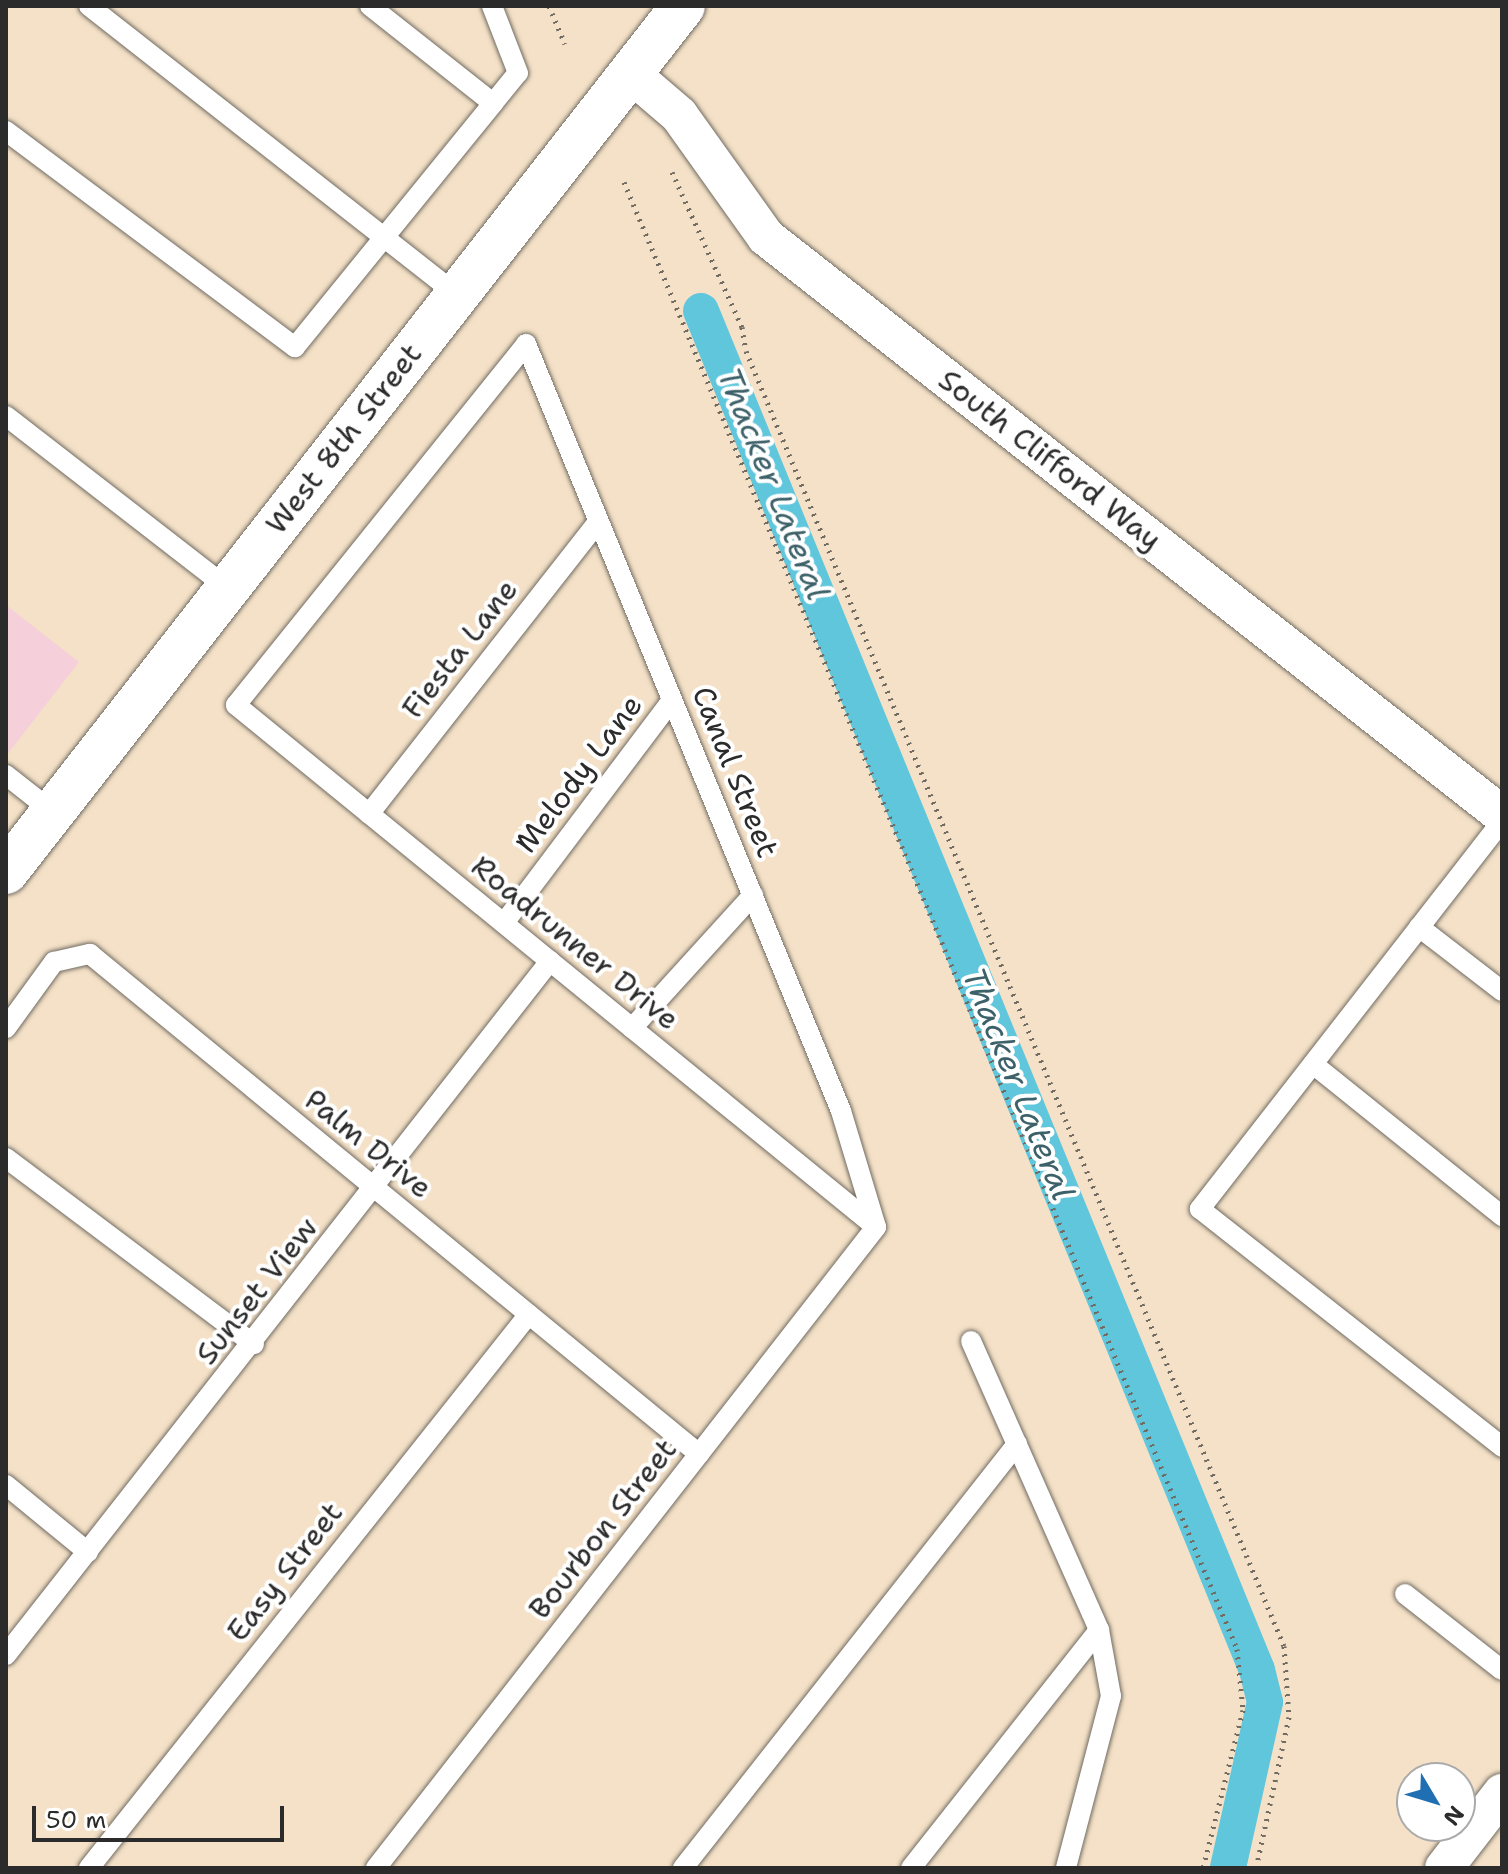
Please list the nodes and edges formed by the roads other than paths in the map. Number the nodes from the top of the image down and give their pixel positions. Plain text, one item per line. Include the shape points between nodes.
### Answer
1 (89, 6) edge
2 (370, 6) edge
3 (492, 6) edge
4 (683, 6) edge
5 (630, 73) junction
6 (493, 103) junction
7 (6, 131) edge
8 (384, 237) junction
9 (457, 295) junction
10 (6, 416) edge
11 (599, 521) junction
12 (228, 588) junction
13 (672, 700) junction
14 (236, 705) joint
15 (6, 775) edge
16 (53, 812) junction
17 (369, 814) junction
18 (1502, 815) edge
19 (1502, 821) edge
20 (6, 872) edge
21 (753, 895) junction
22 (504, 923) junction
23 (1419, 927) junction
24 (550, 961) junction
25 (1502, 991) edge
26 (6, 1028) edge
27 (632, 1028) junction
28 (1313, 1064) junction
29 (6, 1158) edge
30 (376, 1189) junction
31 (1502, 1216) edge
32 (876, 1227) junction
33 (529, 1314) junction
34 (971, 1341) dead end
35 (254, 1344) junction
36 (1017, 1444) junction
37 (1502, 1447) edge
38 (699, 1454) junction
39 (6, 1485) edge
40 (88, 1552) junction
41 (1405, 1594) dead end
42 (1099, 1630) junction
43 (6, 1655) edge
44 (1502, 1670) edge
45 (1502, 1793) edge
46 (89, 1868) edge
47 (376, 1868) edge
48 (683, 1868) edge
49 (911, 1868) edge
50 (1066, 1868) edge
51 (1444, 1868) edge

1 - 8 lane
2 - 6 lane
3 - 6 lane via 518,73
4 - 5 main road, West 8th Street
5 - 9 main road, West 8th Street
5 - 18 street, South Clifford Way via 679,115 766,237
6 - 8 lane
7 - 8 lane via 295,347
8 - 9 lane
9 - 12 main road, West 8th Street
10 - 12 lane
11 - 13 lane, Canal Street
11 - 14 lane, Canal Street via 526,344
11 - 17 lane, Fiesta Lane
12 - 16 main road, West 8th Street
13 - 21 lane, Canal Street
13 - 22 lane, Melody Lane
14 - 17 lane, Roadrunner Drive
15 - 16 lane
16 - 20 main road, West 8th Street
17 - 22 lane, Roadrunner Drive
19 - 23 lane
21 - 27 lane
21 - 32 lane, Canal Street via 841,1111
22 - 24 lane, Roadrunner Drive
23 - 25 lane
23 - 28 lane
24 - 27 lane, Roadrunner Drive
24 - 30 lane, Sunset View
26 - 30 lane, Palm Drive via 54,962 90,954
27 - 32 lane, Roadrunner Drive
28 - 31 lane
28 - 37 lane via 1200,1209
29 - 35 lane
30 - 33 lane, Palm Drive
30 - 35 lane, Sunset View
32 - 38 lane, Bourbon Street
33 - 38 lane, Palm Drive
33 - 46 lane, Easy Street
34 - 36 lane
35 - 40 lane, Sunset View
36 - 42 lane
36 - 48 lane
38 - 47 lane, Bourbon Street
39 - 40 lane
40 - 43 lane, Sunset View
41 - 44 lane
42 - 49 lane
42 - 50 lane via 1111,1696
45 - 51 street

